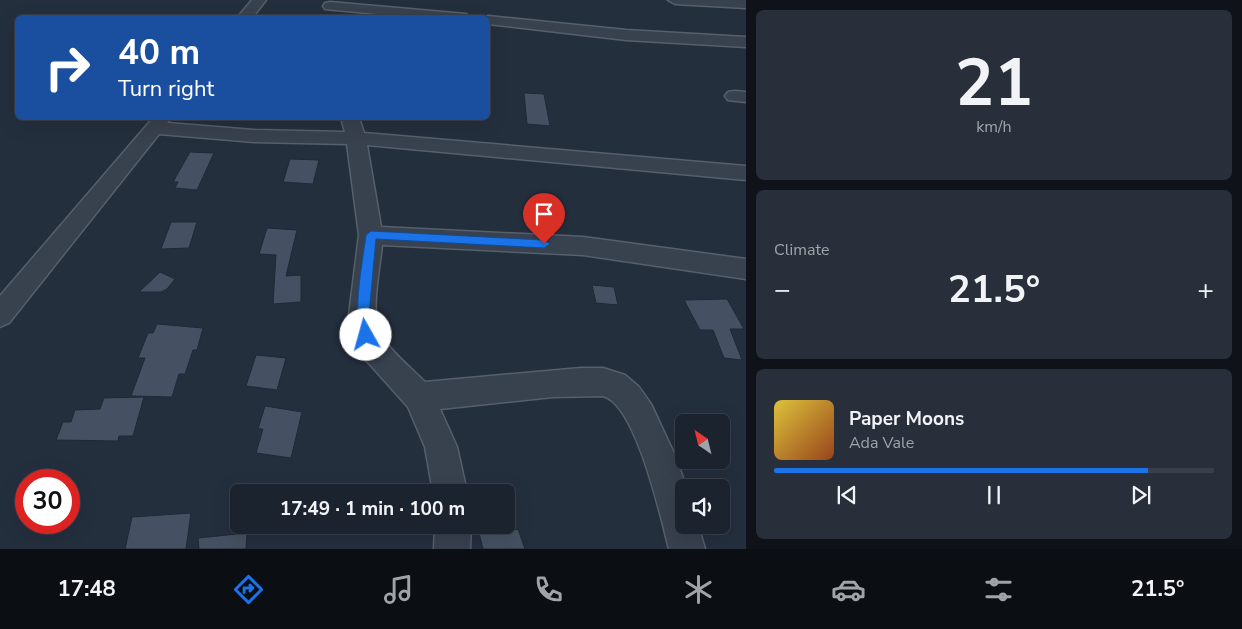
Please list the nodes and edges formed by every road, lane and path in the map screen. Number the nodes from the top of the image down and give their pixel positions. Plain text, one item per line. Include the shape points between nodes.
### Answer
1 (259, 0) edge
2 (675, 0) edge
3 (746, 4) edge
4 (397, 5) edge
5 (330, 8) edge
6 (246, 15) edge
7 (343, 15) edge
8 (450, 15) edge
9 (490, 20) edge
10 (746, 42) edge
11 (158, 123) edge
12 (353, 128) edge
13 (746, 174) edge
14 (371, 235) junction
15 (746, 269) edge
16 (0, 315) edge
17 (419, 397) junction
18 (448, 484) edge
19 (453, 534) edge
20 (452, 549) edge
21 (687, 549) edge

1 - 6 street
2 - 3 street
4 - 5 street
4 - 8 street
5 - 7 street
9 - 10 street via 626,35
11 - 12 street via 254,136
11 - 16 street
12 - 13 street
12 - 14 street
14 - 15 street via 583,246
14 - 17 street via 362,315 366,335 375,350
17 - 18 street via 441,447
17 - 21 street via 571,381 614,384 632,400 652,436
19 - 20 street

